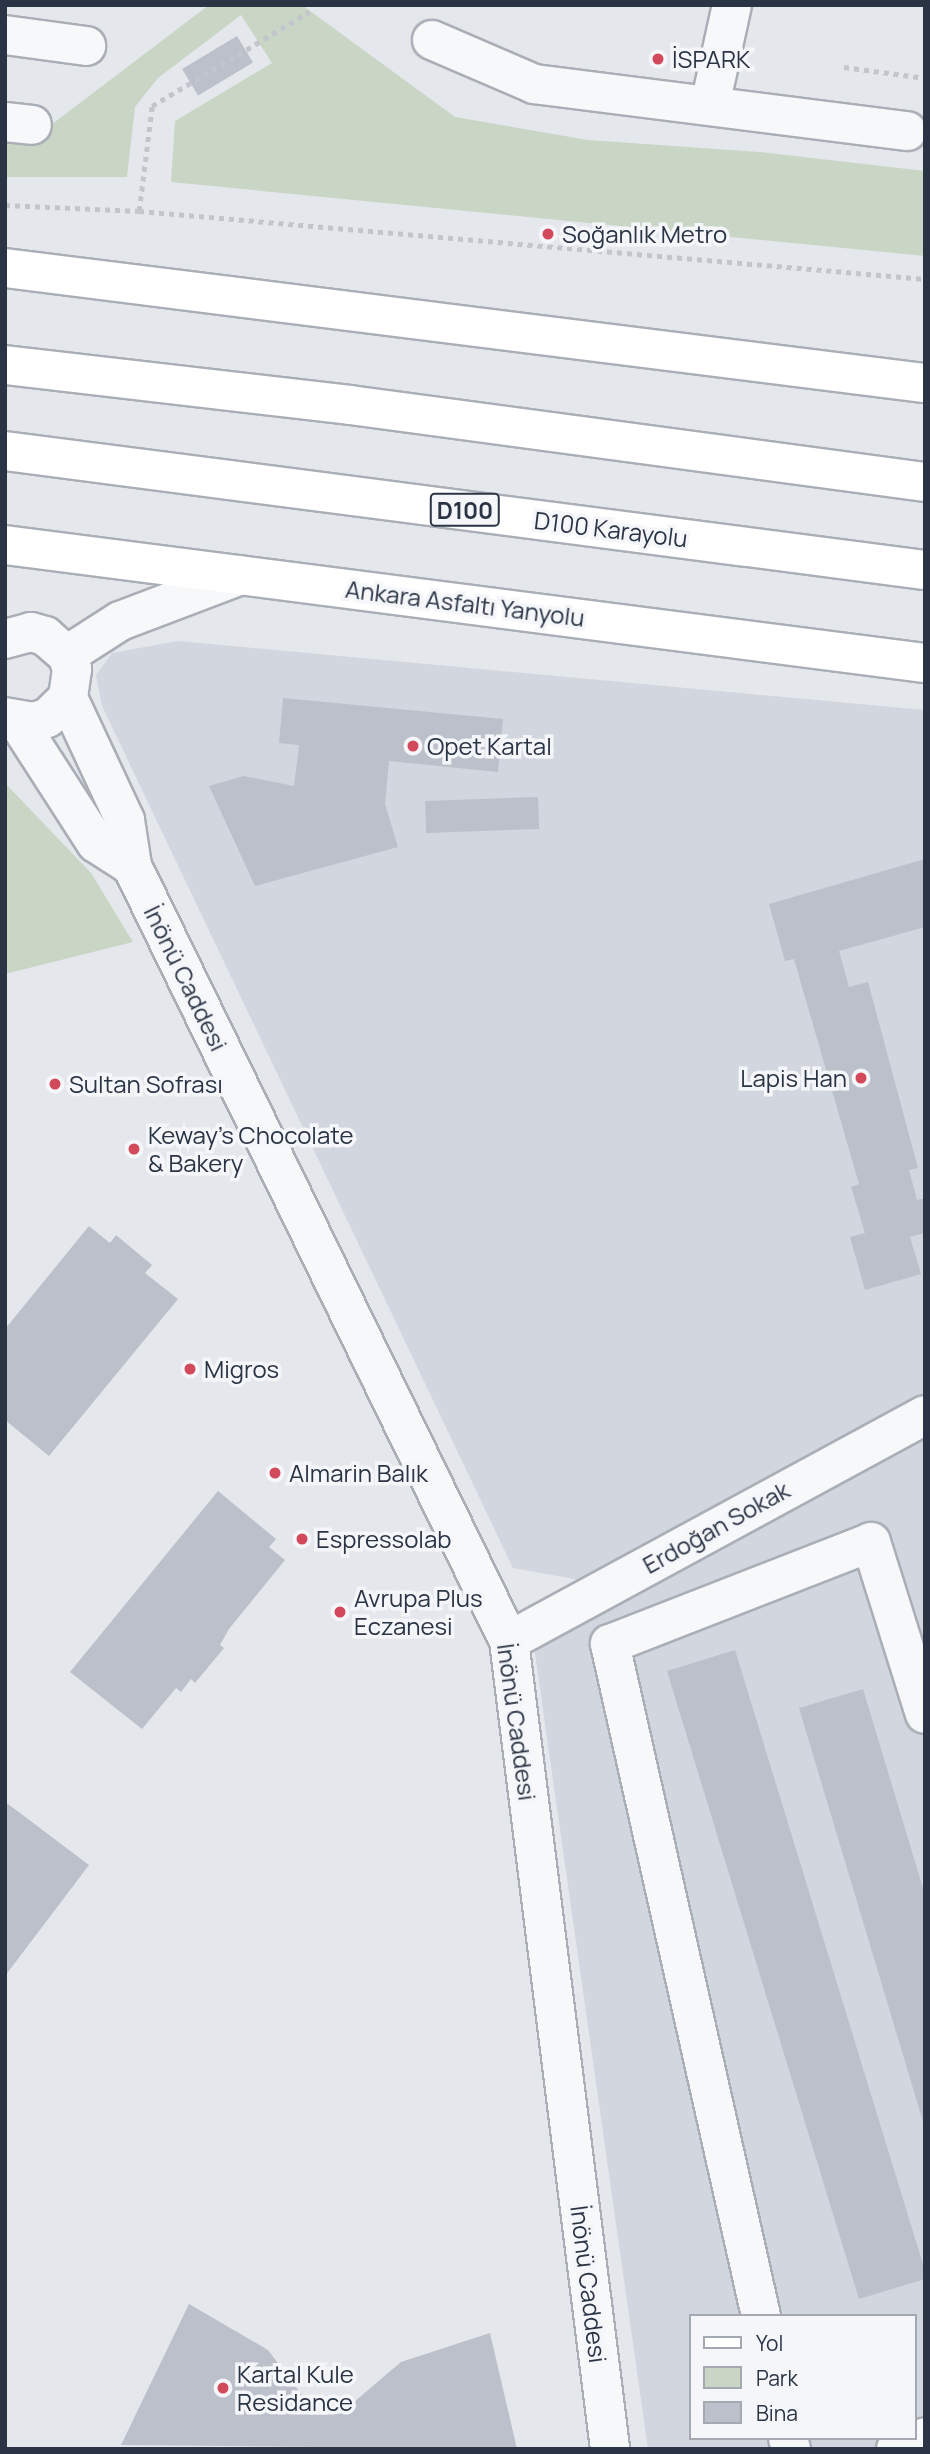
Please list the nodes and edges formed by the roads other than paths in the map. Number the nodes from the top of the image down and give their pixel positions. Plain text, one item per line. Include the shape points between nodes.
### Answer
1 (732, 5) edge
2 (5, 35) edge
3 (432, 40) dead end
4 (86, 46) dead end
5 (710, 106) junction
6 (907, 131) dead end
7 (5, 268) edge
8 (5, 365) edge
9 (925, 365) edge
10 (835, 372) junction
11 (925, 383) edge
12 (5, 451) edge
13 (925, 482) edge
14 (5, 545) edge
15 (925, 570) edge
16 (241, 575) junction
17 (5, 639) edge
18 (67, 655) junction
19 (925, 663) edge
20 (68, 698) junction
21 (12, 719) edge
22 (132, 866) junction
23 (925, 1415) edge
24 (509, 1641) junction
25 (925, 1714) edge
26 (761, 2314) edge
27 (925, 2437) edge
28 (610, 2449) edge
29 (896, 2449) edge

1 - 5 street
2 - 4 street
3 - 5 street via 534,84
5 - 6 street
7 - 10 main road
8 - 13 main road via 350,405
9 - 10 main road
10 - 11 main road
12 - 15 main road, D100 Karayolu / D100
14 - 16 main road, Ankara Asfaltı Yanyolu
16 - 18 street via 120,621
16 - 19 main road, Ankara Asfaltı Yanyolu
17 - 18 street via 31,632 45,636
18 - 20 street via 72,669
20 - 21 street via 47,718
20 - 22 street, İnönü Caddesi via 125,820
21 - 22 street via 96,843
22 - 24 street, İnönü Caddesi
23 - 24 street, Erdoğan Sokak
24 - 28 street, İnönü Caddesi
25 - 26 street via 871,1542 610,1644
27 - 29 street

